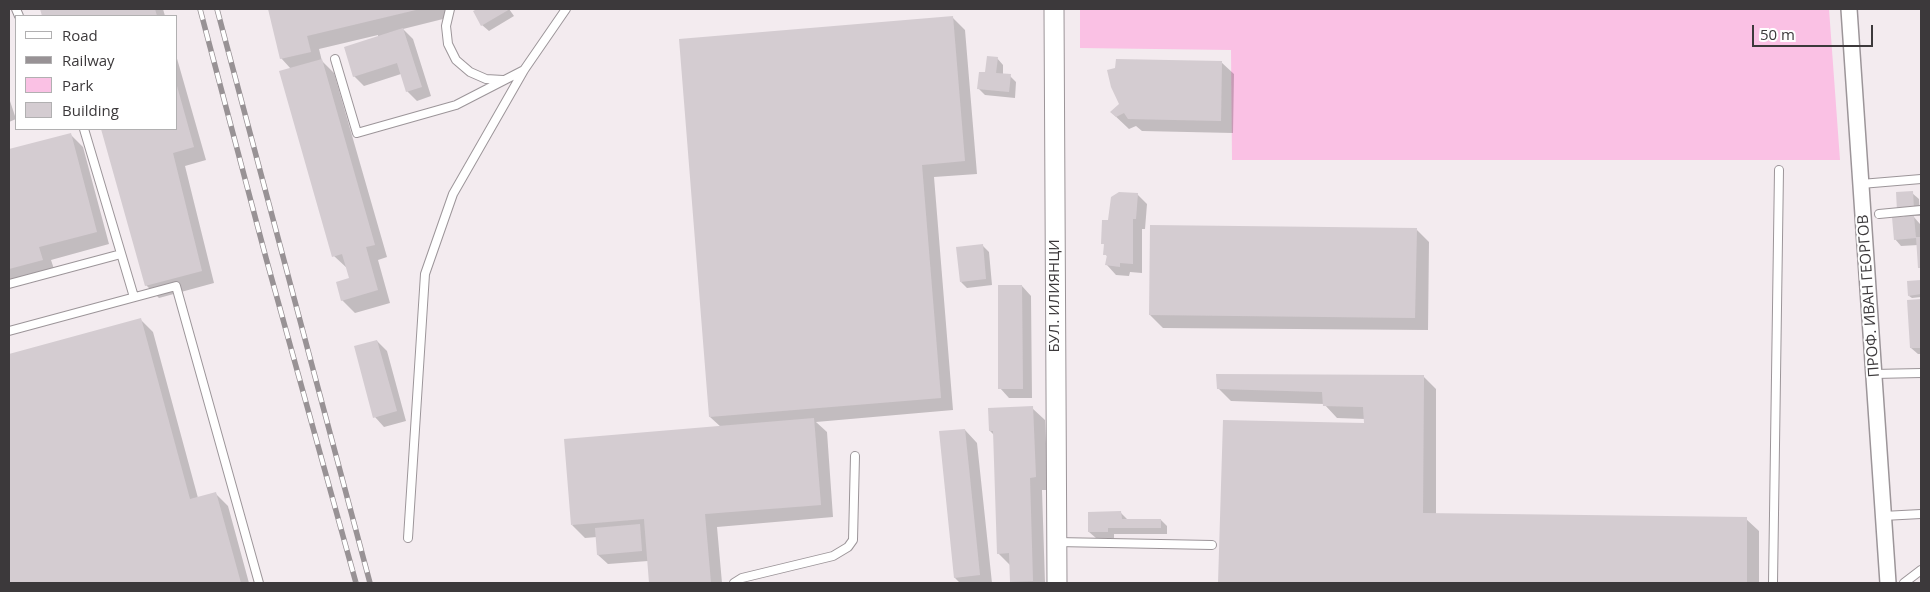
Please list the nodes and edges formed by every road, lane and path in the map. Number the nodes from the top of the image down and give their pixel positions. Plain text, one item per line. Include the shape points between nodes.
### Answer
1 (450, 9) edge
2 (566, 9) edge
3 (1054, 9) edge
4 (1850, 9) edge
5 (335, 60) dead end
6 (524, 70) junction
7 (505, 80) junction
8 (84, 130) edge
9 (1779, 170) dead end
10 (1921, 179) edge
11 (1861, 184) junction
12 (1921, 210) edge
13 (1879, 214) dead end
14 (121, 254) junction
15 (9, 284) edge
16 (134, 298) junction
17 (9, 331) edge
18 (1921, 372) edge
19 (1874, 374) junction
20 (855, 456) dead end
21 (1921, 514) edge
22 (1883, 516) junction
23 (408, 538) dead end
24 (1057, 542) junction
25 (1212, 545) dead end
26 (1921, 570) edge
27 (259, 583) edge
28 (734, 583) edge
29 (1057, 583) edge
30 (1773, 583) edge
31 (1888, 583) edge
32 (1904, 583) edge

1 - 7 lane via 446,26 448,44 456,60 470,72 486,79
2 - 6 lane
3 - 24 street, БУЛ. ИЛИЯНЦИ
4 - 11 street, ПРОФ. ИВАН ГЕОРГОВ
5 - 7 lane via 358,133 456,105
6 - 7 lane
6 - 23 lane via 453,194 425,274
8 - 14 lane
9 - 30 lane
10 - 11 lane
11 - 19 street, ПРОФ. ИВАН ГЕОРГОВ
12 - 13 lane
14 - 15 lane
14 - 16 lane
16 - 17 lane
16 - 27 lane via 176,286
18 - 19 lane
19 - 22 street, ПРОФ. ИВАН ГЕОРГОВ
20 - 28 lane via 853,540 848,547 833,556 742,578
21 - 22 lane
22 - 31 street, ПРОФ. ИВАН ГЕОРГОВ
24 - 25 lane
24 - 29 street, БУЛ. ИЛИЯНЦИ
26 - 32 lane

